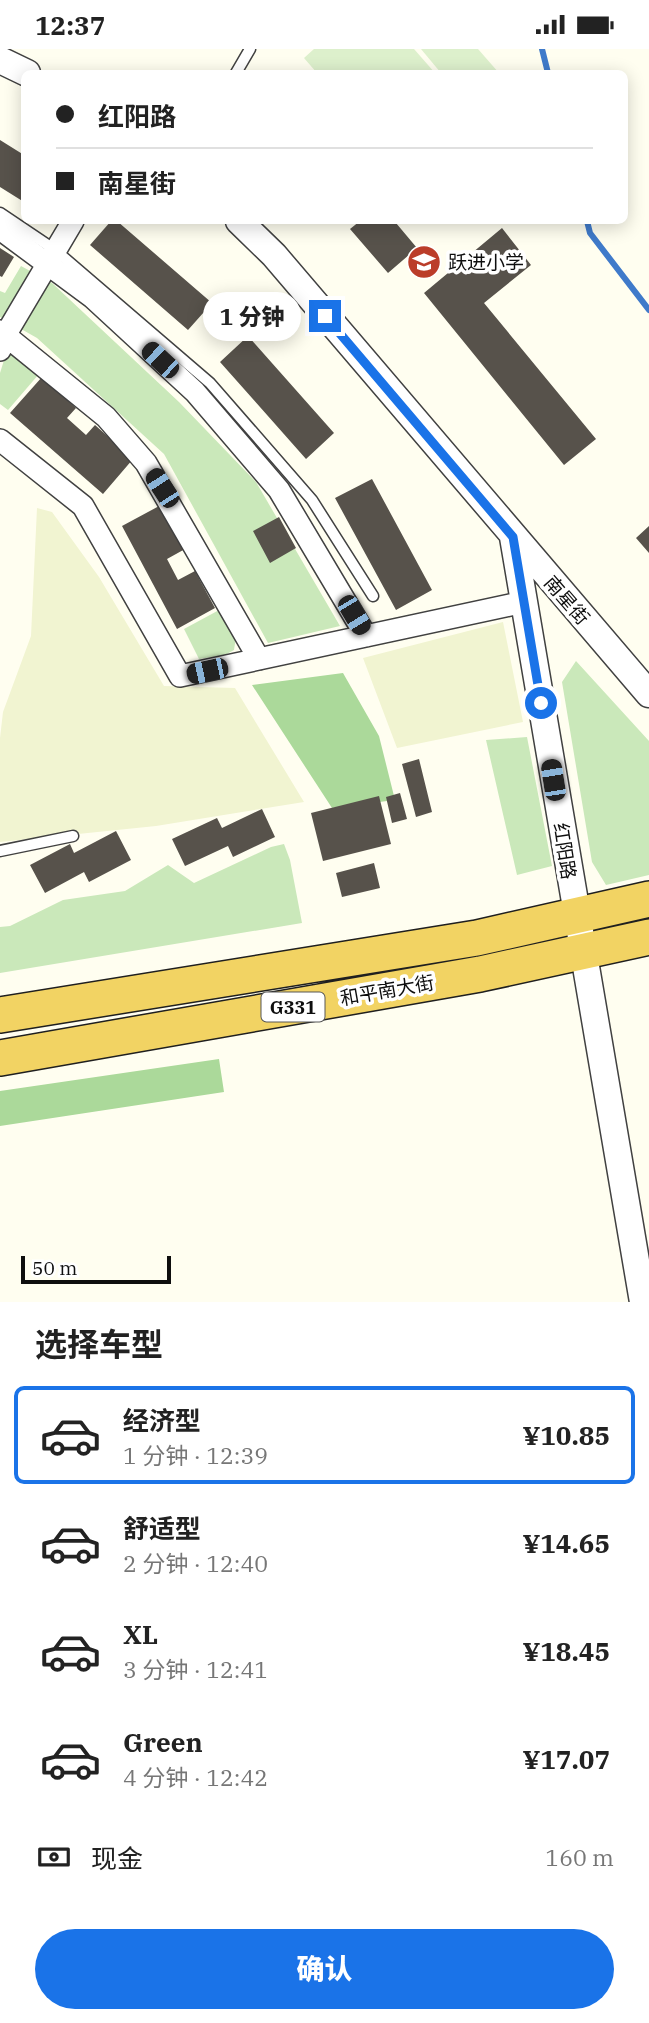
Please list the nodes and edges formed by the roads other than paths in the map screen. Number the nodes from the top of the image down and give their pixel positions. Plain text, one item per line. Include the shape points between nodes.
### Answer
1 (250, 49) edge
2 (0, 60) edge
3 (21, 70) edge
4 (238, 70) edge
5 (0, 213) edge
6 (71, 224) edge
7 (242, 224) edge
8 (0, 229) edge
9 (51, 256) junction
10 (2, 338) edge
11 (0, 440) edge
12 (513, 537) junction
13 (373, 596) dead end
14 (524, 602) junction
15 (366, 636) junction
16 (259, 659) junction
17 (649, 694) edge
18 (73, 837) dead end
19 (0, 851) edge
20 (649, 899) edge
21 (576, 916) junction
22 (649, 937) edge
23 (585, 950) junction
24 (0, 1015) edge
25 (0, 1058) edge
26 (643, 1302) edge

1 - 4 lane
2 - 3 street
5 - 9 lane
6 - 9 street
7 - 12 street, 南星街 via 274,255
8 - 9 street
9 - 10 street
9 - 13 lane via 211,383 312,500
9 - 15 street via 203,402 279,490
10 - 16 street via 106,417 146,463
11 - 16 street via 83,506 180,676
12 - 14 street, 红阳路
12 - 17 street, 南星街
14 - 15 street
14 - 21 street, 红阳路
15 - 16 street
18 - 19 lane
20 - 21 highway, 和平南大街 / G331
21 - 23 street, 红阳路
21 - 24 highway, 和平南大街 / G331 via 477,938
22 - 23 highway, 和平南大街 / G331
23 - 25 highway, 和平南大街 / G331 via 481,974
23 - 26 street

